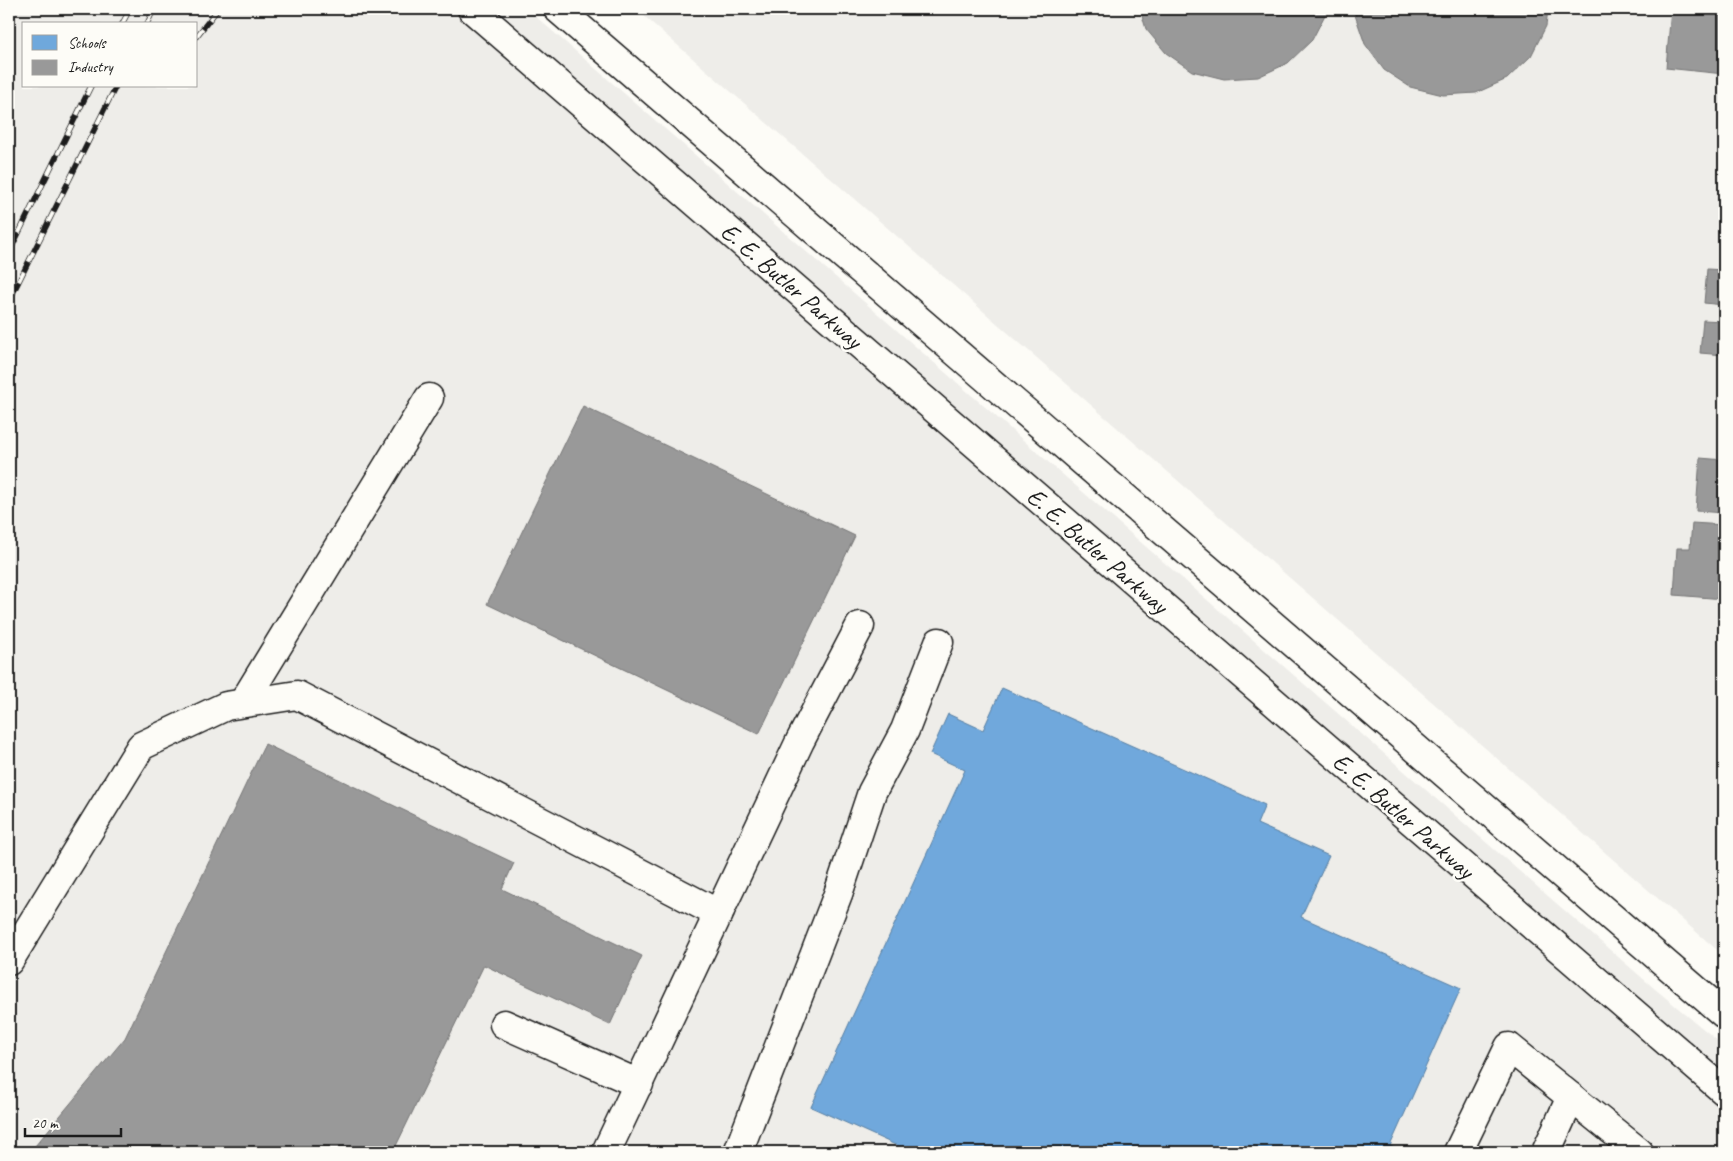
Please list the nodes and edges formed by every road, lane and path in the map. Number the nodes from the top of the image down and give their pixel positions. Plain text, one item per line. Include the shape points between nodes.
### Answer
1 (472, 9) edge
2 (558, 9) edge
3 (429, 398) dead end
4 (860, 626) dead end
5 (939, 642) dead end
6 (243, 703) junction
7 (720, 914) junction
8 (9, 961) edge
9 (1724, 1014) edge
10 (504, 1024) dead end
11 (639, 1084) junction
12 (1724, 1092) edge
13 (1571, 1097) junction
14 (606, 1152) edge
15 (738, 1152) edge
16 (1458, 1152) edge
17 (1546, 1152) edge
18 (1639, 1152) edge

1 - 12 main road, E. E. Butler Parkway
2 - 9 main road
3 - 6 main road
4 - 7 main road via 800,741
5 - 15 main road via 905,730 872,792 838,894
6 - 7 main road via 297,695
6 - 8 main road via 226,706 140,746
7 - 11 main road
10 - 11 main road
11 - 14 main road
13 - 16 main road via 1509,1047
13 - 17 main road
13 - 18 main road

